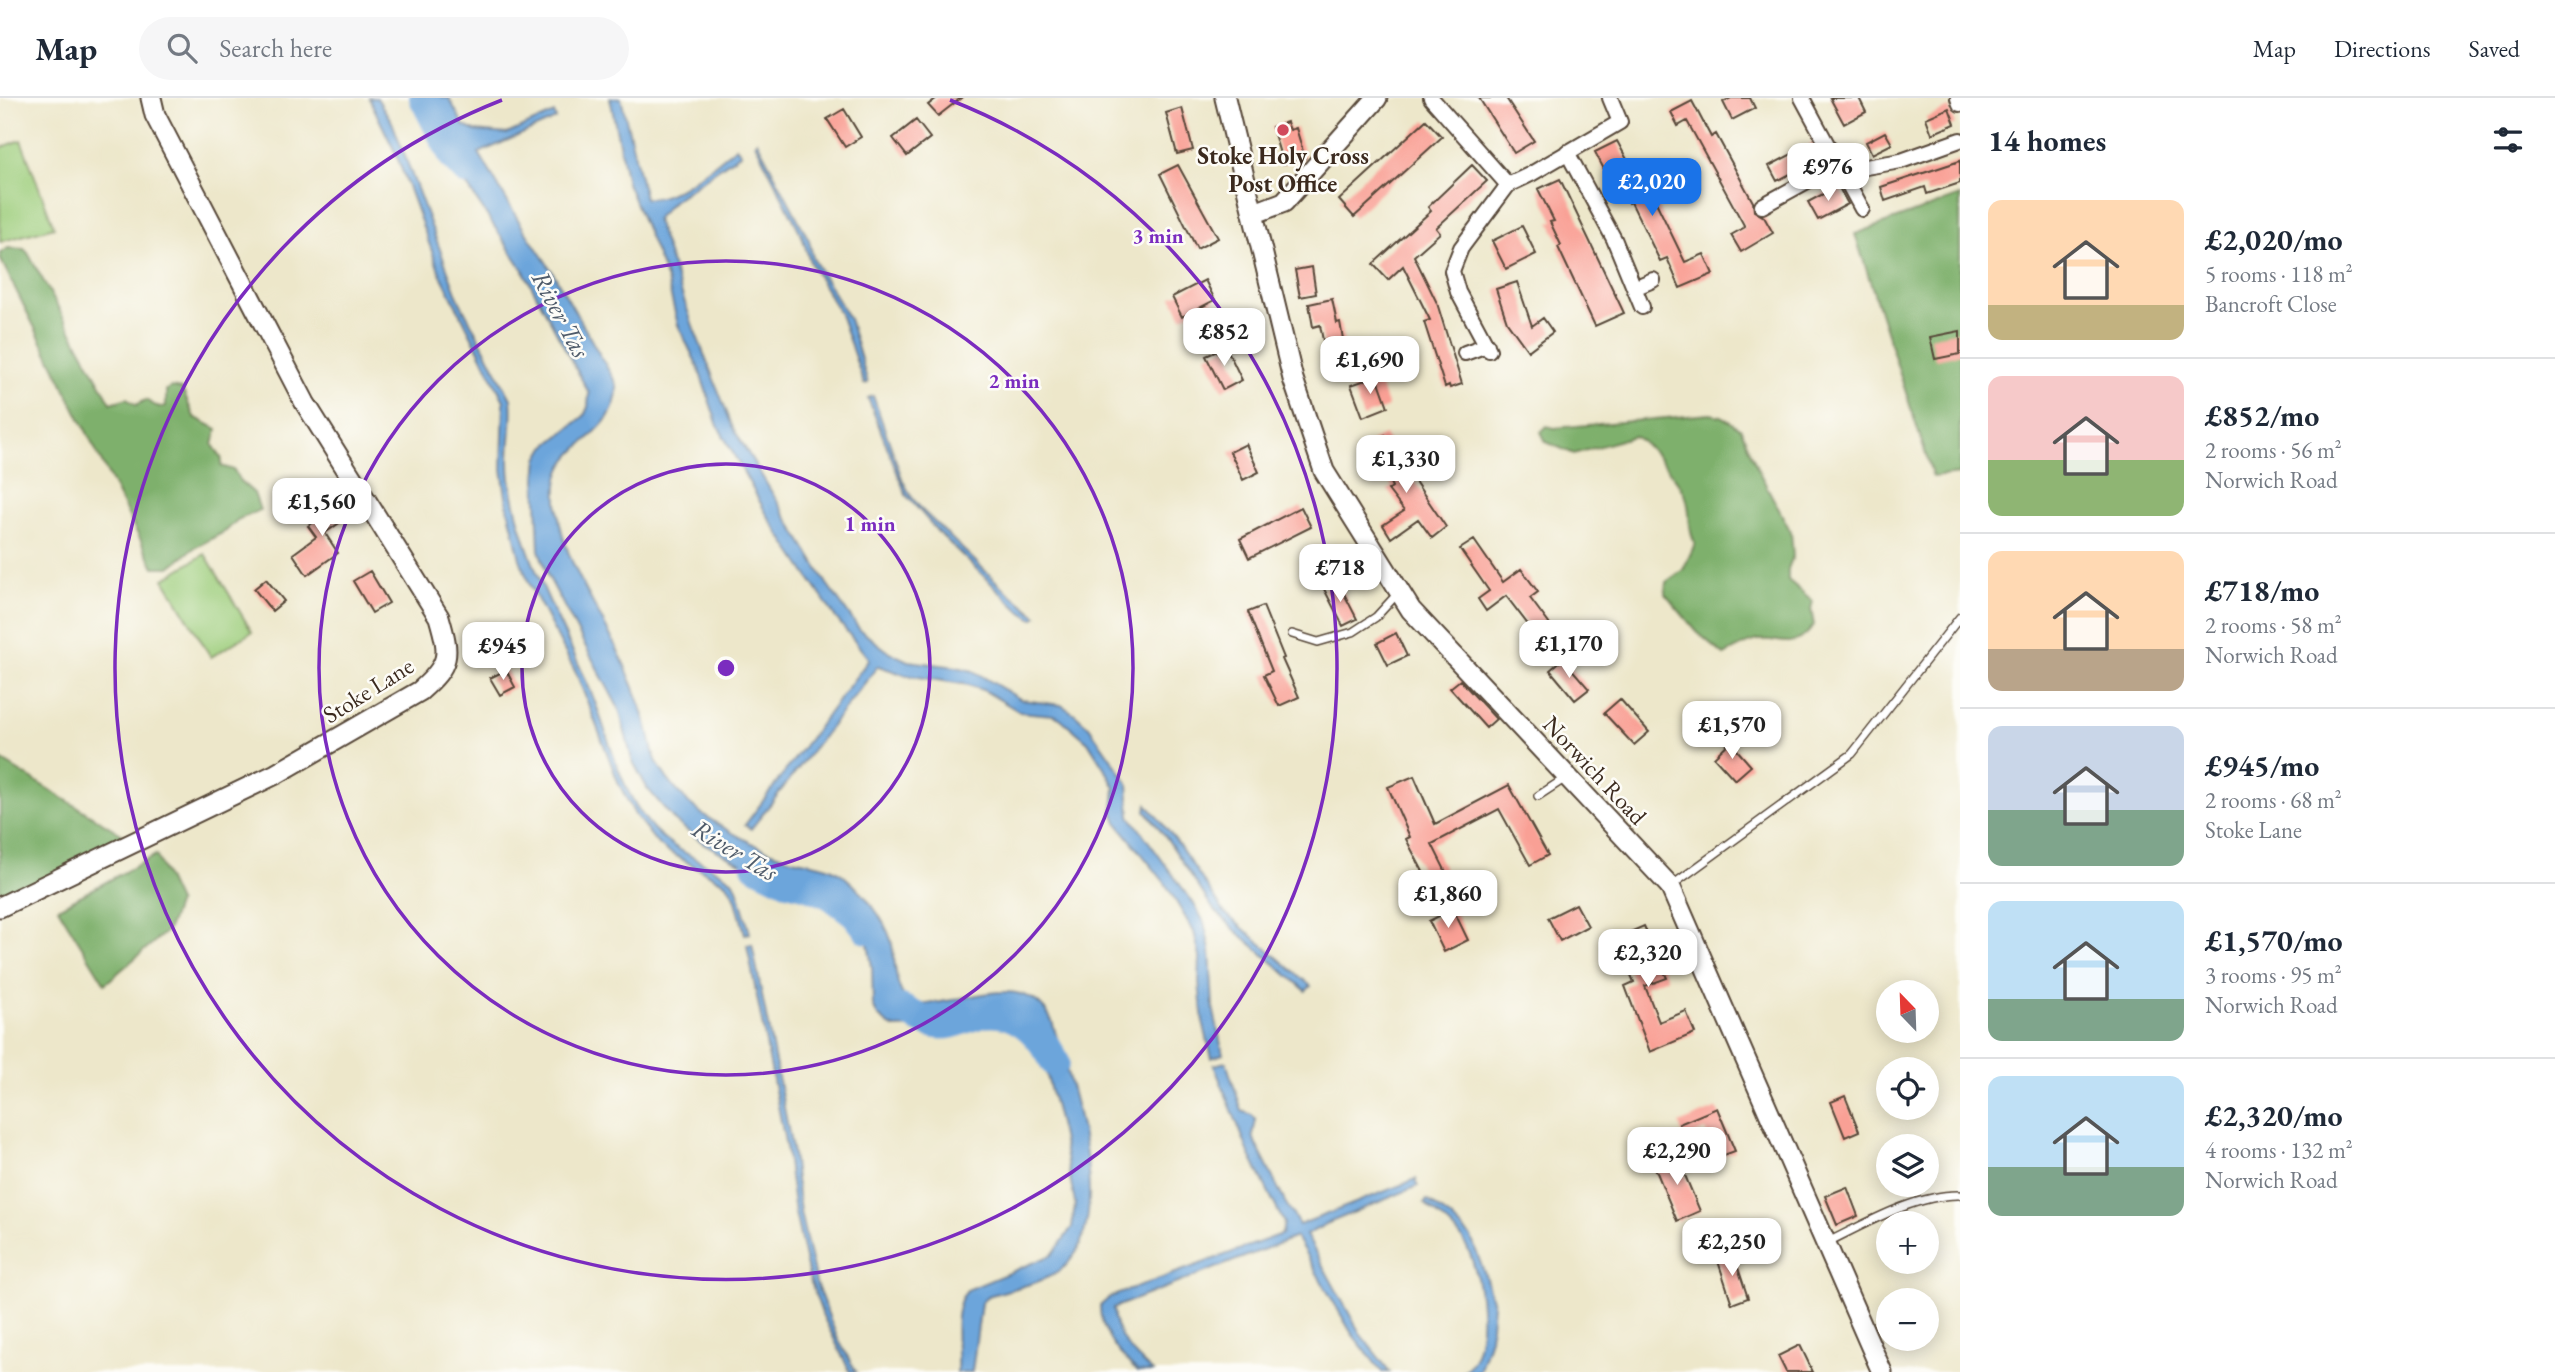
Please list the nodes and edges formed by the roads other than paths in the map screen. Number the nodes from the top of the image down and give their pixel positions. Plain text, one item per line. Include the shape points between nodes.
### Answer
1 (151, 98) edge
2 (1225, 98) edge
3 (1377, 98) edge
4 (1431, 98) edge
5 (1610, 98) edge
6 (1802, 98) edge
7 (1958, 98) edge
8 (1960, 104) edge
9 (1960, 141) edge
10 (1567, 152) junction
11 (1840, 168) junction
12 (1508, 185) junction
13 (1762, 206) dead end
14 (1861, 209) dead end
15 (1255, 213) junction
16 (1653, 281) dead end
17 (1634, 288) junction
18 (1642, 307) dead end
19 (1465, 353) dead end
20 (1399, 592) junction
21 (1960, 617) edge
22 (1292, 634) dead end
23 (1567, 776) junction
24 (1538, 796) dead end
25 (1670, 886) junction
26 (0, 907) edge
27 (1960, 1195) edge
28 (1826, 1243) junction
29 (1882, 1372) edge

1 - 26 street, Stoke Lane via 155,115 305,403 439,617 447,645 444,664 420,691 276,774
2 - 15 street, Norwich Road
3 - 15 street via 1284,202
4 - 12 street
5 - 10 street via 1620,122
6 - 11 street
7 - 8 street
9 - 11 street via 1901,161
10 - 12 street
10 - 17 street via 1604,218
11 - 13 street
11 - 14 street
12 - 19 street via 1461,248 1452,271 1488,348
15 - 20 street, Norwich Road via 1293,379 1324,471
16 - 17 street
17 - 18 street
20 - 22 lane via 1376,617 1353,632 1318,642
20 - 23 street, Norwich Road
21 - 25 lane via 1852,754
23 - 24 lane
23 - 25 street, Norwich Road
25 - 28 street, Norwich Road
27 - 28 lane via 1925,1200
28 - 29 street, Norwich Road

